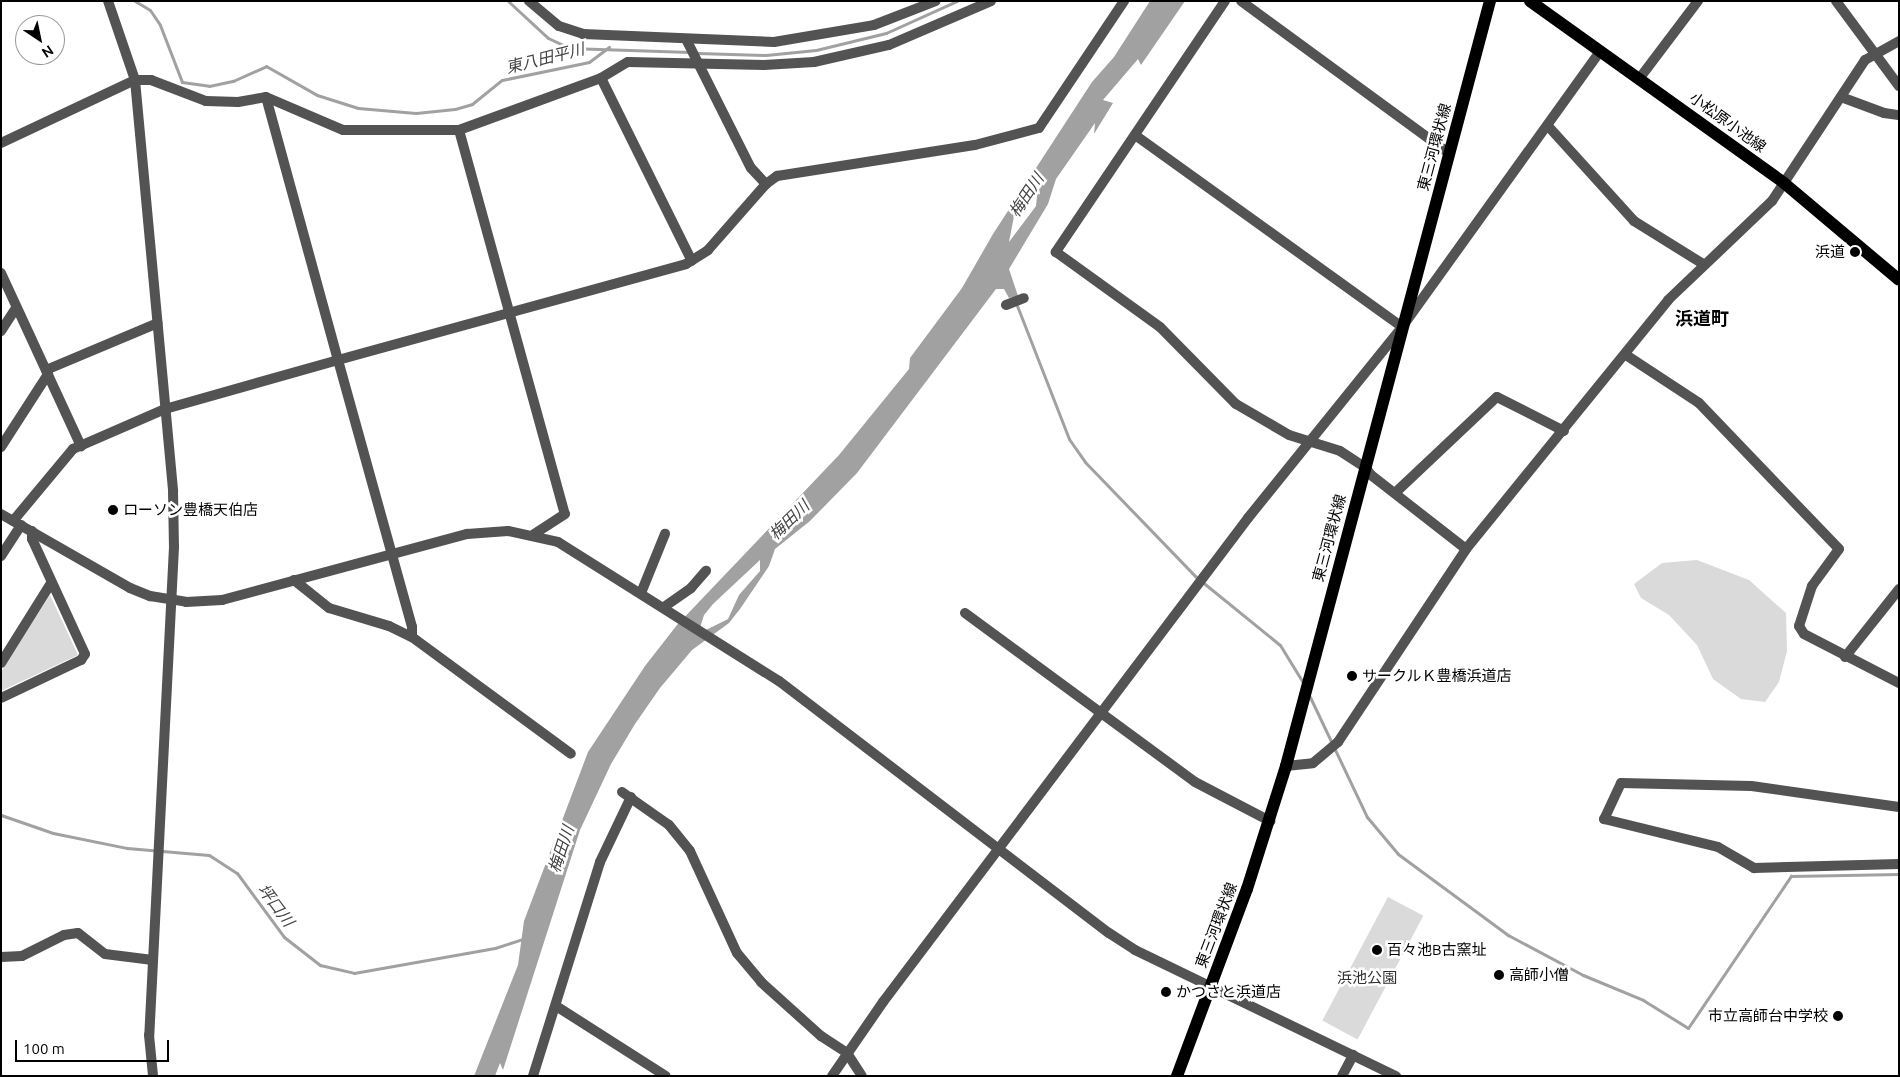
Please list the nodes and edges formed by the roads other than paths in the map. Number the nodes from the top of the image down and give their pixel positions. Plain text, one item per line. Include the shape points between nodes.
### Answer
1 (108, 1) edge
2 (529, 1) edge
3 (936, 1) edge
4 (991, 1) edge
5 (1124, 1) edge
6 (1225, 1) edge
7 (1241, 1) edge
8 (1490, 1) edge
9 (1530, 1) edge
10 (1698, 1) edge
11 (1836, 1) edge
12 (686, 39) junction
13 (1899, 41) edge
14 (1600, 51) junction
15 (1875, 53) junction
16 (697, 63) junction
17 (601, 78) junction
18 (1638, 79) junction
19 (135, 80) junction
20 (1899, 86) edge
21 (1841, 97) junction
22 (266, 98) junction
23 (1899, 115) edge
24 (1548, 126) junction
25 (459, 130) junction
26 (1135, 135) junction
27 (1, 143) edge
28 (1449, 153) junction
29 (1784, 183) junction
30 (766, 184) junction
31 (692, 261) junction
32 (1703, 264) junction
33 (2, 279) edge
34 (1899, 280) edge
35 (1024, 298) dead end
36 (1006, 305) dead end
37 (16, 308) junction
38 (509, 313) junction
39 (158, 323) junction
40 (1402, 327) junction
41 (1, 331) edge
42 (1626, 355) junction
43 (338, 360) junction
44 (47, 372) junction
45 (166, 409) junction
46 (1564, 431) junction
47 (1311, 442) junction
48 (81, 446) junction
49 (1, 447) edge
50 (1365, 467) junction
51 (1395, 493) junction
52 (1, 514) edge
53 (17, 523) junction
54 (32, 530) junction
55 (534, 534) junction
56 (665, 534) dead end
57 (1466, 549) junction
58 (392, 555) junction
59 (1, 556) edge
60 (706, 571) dead end
61 (294, 580) junction
62 (51, 583) junction
63 (1899, 589) edge
64 (641, 593) junction
65 (172, 600) junction
66 (664, 607) junction
67 (965, 612) dead end
68 (412, 637) junction
69 (1845, 657) junction
70 (1, 662) edge
71 (1899, 683) edge
72 (1, 698) edge
73 (1100, 714) junction
74 (571, 754) dead end
75 (1286, 766) junction
76 (1899, 807) edge
77 (1270, 821) junction
78 (998, 851) junction
79 (1899, 864) edge
80 (1, 957) edge
81 (153, 960) junction
82 (1210, 986) junction
83 (556, 1006) junction
84 (847, 1052) junction
85 (1353, 1055) junction
86 (153, 1076) edge
87 (533, 1076) edge
88 (666, 1076) edge
89 (832, 1076) edge
90 (862, 1076) edge
91 (1176, 1076) edge
92 (1342, 1076) edge
93 (1396, 1076) edge

1 - 19 street
2 - 12 street via 569,31
3 - 12 street via 874,25 843,32 774,42
4 - 16 street via 889,45 850,55 814,62
5 - 30 street via 1039,128 975,145 778,176
6 - 26 street
7 - 28 street
8 - 28 main road, 東三河環状線
9 - 14 main road, 小松原小池線
10 - 18 street
11 - 15 street
12 - 16 street
13 - 15 street
14 - 18 main road, 小松原小池線
14 - 24 street
15 - 20 street
15 - 21 street via 1866,60
16 - 17 street via 628,62
16 - 30 street via 752,168
17 - 25 street
17 - 31 street
18 - 29 main road, 小松原小池線
19 - 22 street via 151,80 206,101 238,102
19 - 27 street
19 - 39 street
21 - 23 street via 1884,114
21 - 29 street
22 - 25 street via 344,130
22 - 43 street
24 - 32 street via 1634,221
24 - 40 street
25 - 38 street
26 - 40 street
26 - 47 street via 1056,252 1160,327 1236,404 1289,435
28 - 40 main road, 東三河環状線
29 - 32 street via 1772,201
29 - 34 main road, 小松原小池線
30 - 31 street via 708,250
31 - 38 street
32 - 42 street via 1668,300
33 - 37 street
35 - 36 street
37 - 41 street
37 - 44 street
38 - 43 street
38 - 55 street via 565,514
39 - 44 street
39 - 45 street
40 - 47 street
40 - 50 main road, 東三河環状線
42 - 46 street
42 - 69 street via 1699,403 1839,550 1812,586 1799,626 1804,634
43 - 45 street
43 - 58 street
44 - 48 street
44 - 49 street
45 - 48 street
45 - 65 street via 173,491
46 - 51 street via 1497,397
46 - 57 street
47 - 50 street via 1340,451
47 - 73 street
48 - 53 street via 73,449
50 - 51 street
50 - 75 main road, 東三河環状線
51 - 57 street
52 - 53 street
53 - 54 street
53 - 59 street
54 - 62 street via 32,539
54 - 65 street via 130,588
55 - 58 street via 485,532
55 - 64 street via 574,550
56 - 64 street
57 - 75 street via 1338,742 1313,763
58 - 61 street
58 - 68 street
60 - 66 street via 691,588
61 - 65 street via 222,600
61 - 68 street via 329,608 389,626
62 - 70 street
62 - 72 street via 85,654 82,660
63 - 69 street
64 - 66 street
65 - 81 street
66 - 78 street via 779,681
67 - 73 street
68 - 74 street
69 - 71 street
73 - 77 street via 1195,782
73 - 78 street
75 - 77 main road, 東三河環状線
76 - 79 street via 1751,786 1621,783 1604,819 1718,847 1754,868
77 - 82 main road, 東三河環状線
78 - 82 street via 1116,938
78 - 84 street
80 - 81 street via 22,956 64,935 78,932 105,954
81 - 86 street via 149,1035
82 - 85 street
82 - 91 main road, 東三河環状線
83 - 84 street via 600,862 626,794 669,825 690,851 737,953 761,982 821,1036
83 - 87 street
83 - 88 street
84 - 89 street
84 - 90 street
85 - 92 street
85 - 93 street

